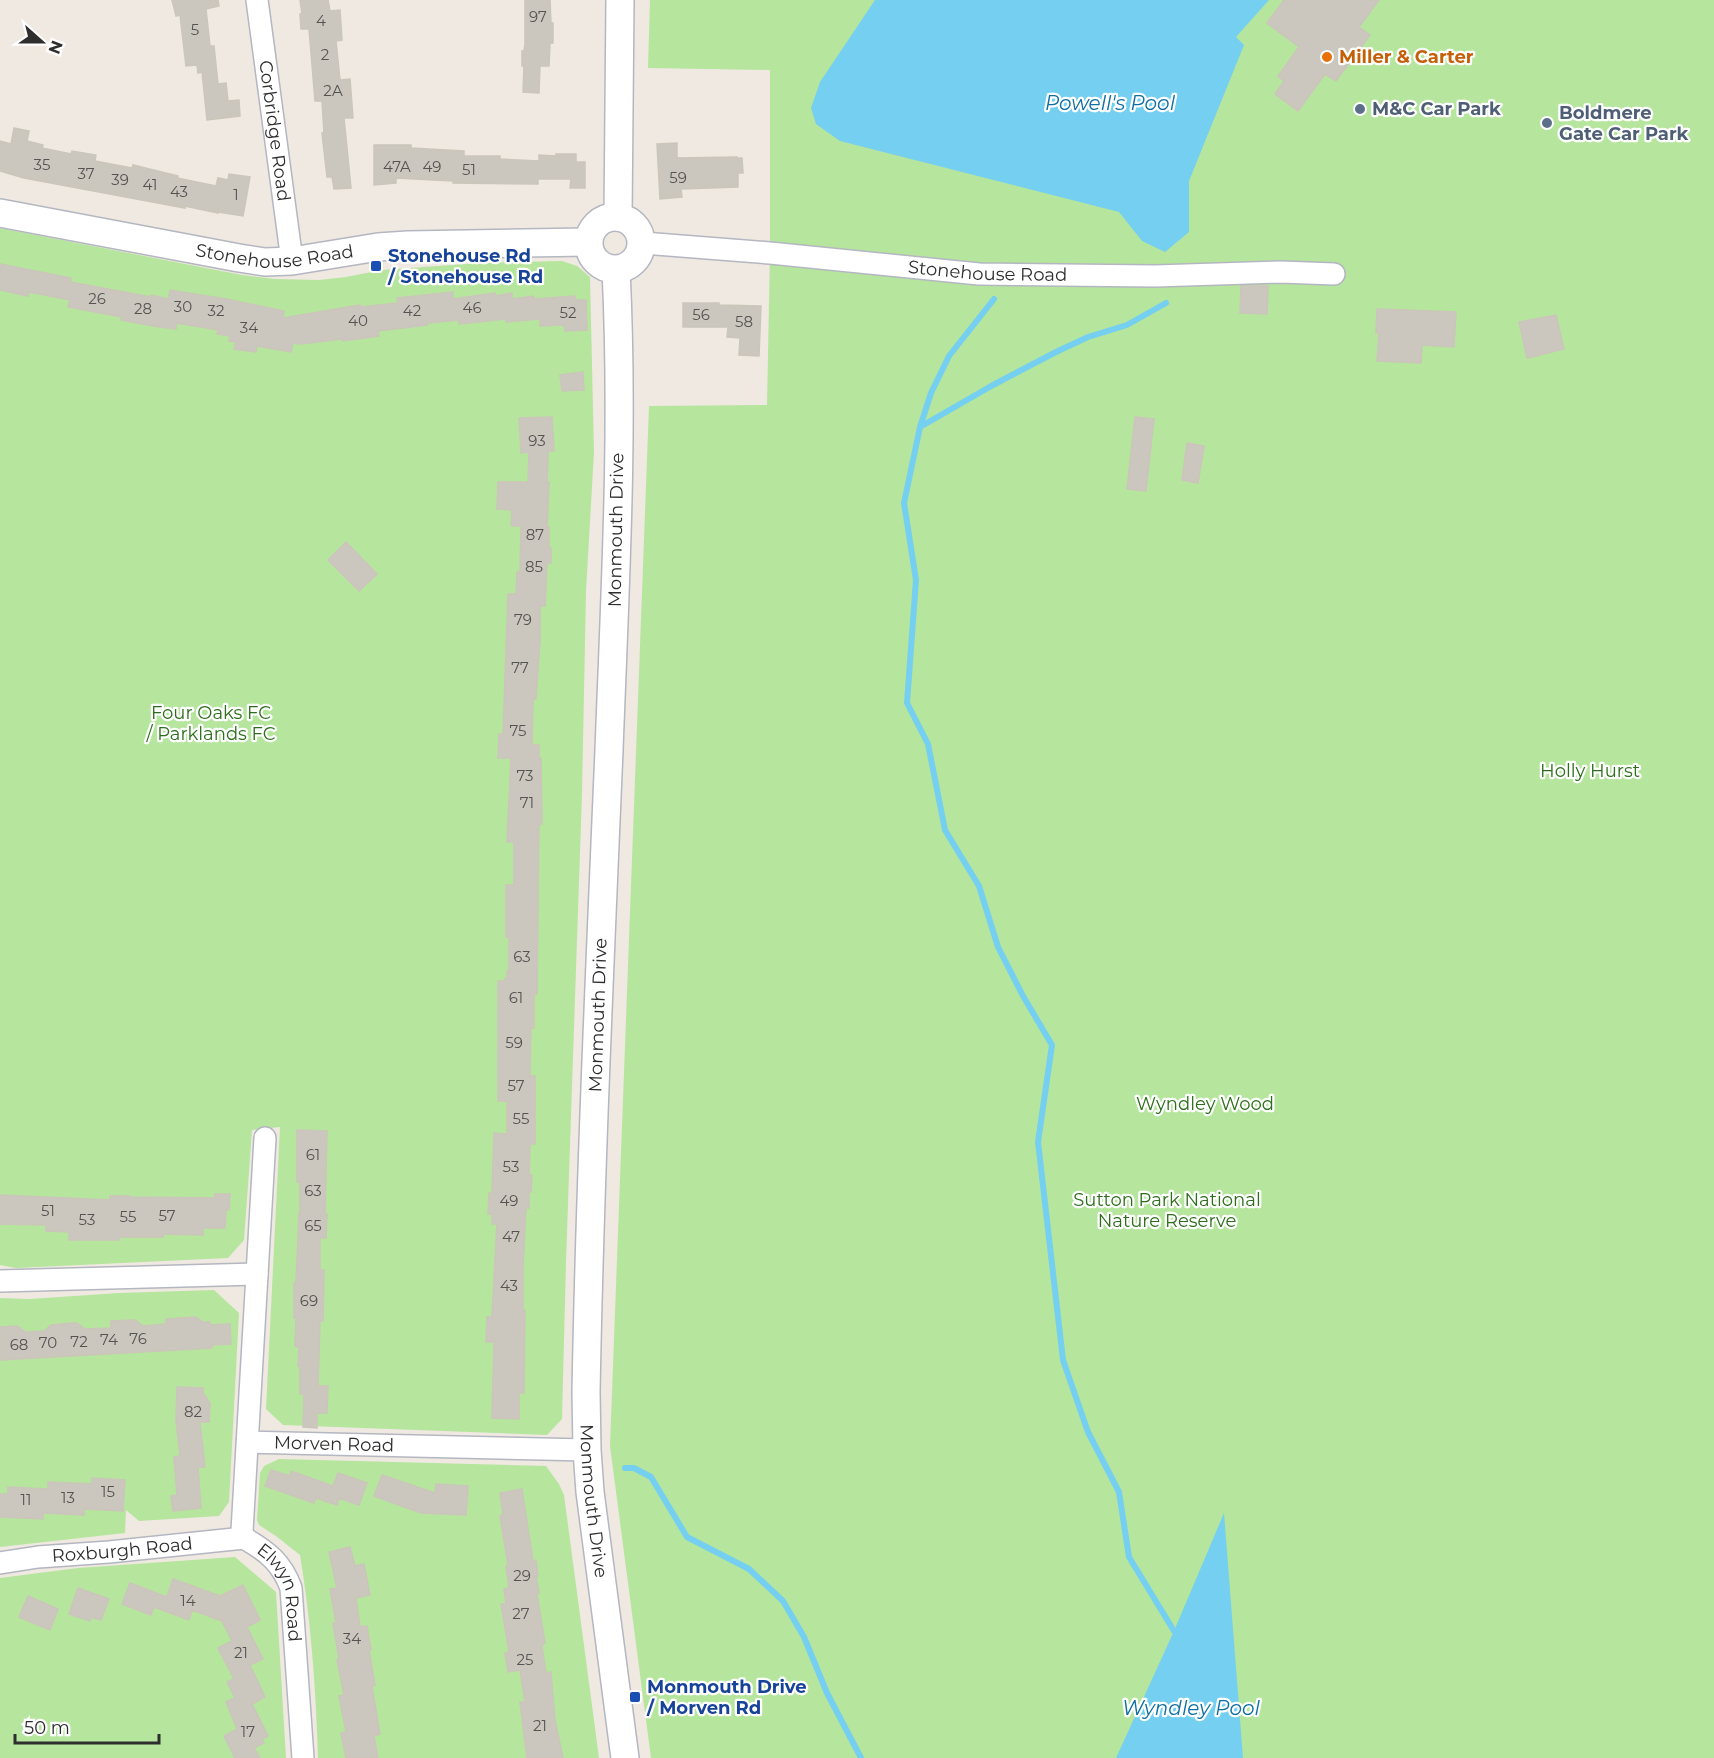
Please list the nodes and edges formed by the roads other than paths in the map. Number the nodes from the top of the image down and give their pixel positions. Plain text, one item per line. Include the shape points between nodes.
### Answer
1 (257, 0) edge
2 (620, 0) edge
3 (0, 213) edge
4 (618, 217) junction
5 (588, 242) junction
6 (643, 243) junction
7 (292, 261) junction
8 (616, 270) junction
9 (1334, 274) dead end
10 (265, 1138) dead end
11 (257, 1274) junction
12 (0, 1281) edge
13 (248, 1442) junction
14 (587, 1450) junction
15 (244, 1538) junction
16 (0, 1563) edge
17 (303, 1758) edge
18 (625, 1758) edge

1 - 7 street, Corbridge Road
2 - 4 street
3 - 7 street, Stonehouse Road via 239,258
4 - 5 street via 604,219 593,228
4 - 6 street via 638,228
5 - 7 street, Stonehouse Road via 378,247
5 - 8 street via 592,257 601,266
6 - 8 street via 637,260
6 - 9 street, Stonehouse Road via 979,274
8 - 14 street, Monmouth Drive via 618,531 591,1220
10 - 11 street, Morven Road
11 - 12 street
11 - 13 street, Morven Road
13 - 14 street, Morven Road
13 - 15 street, Elwyn Road
14 - 18 street, Monmouth Drive
15 - 16 street, Roxburgh Road
15 - 17 street, Elwyn Road via 276,1559 291,1588

